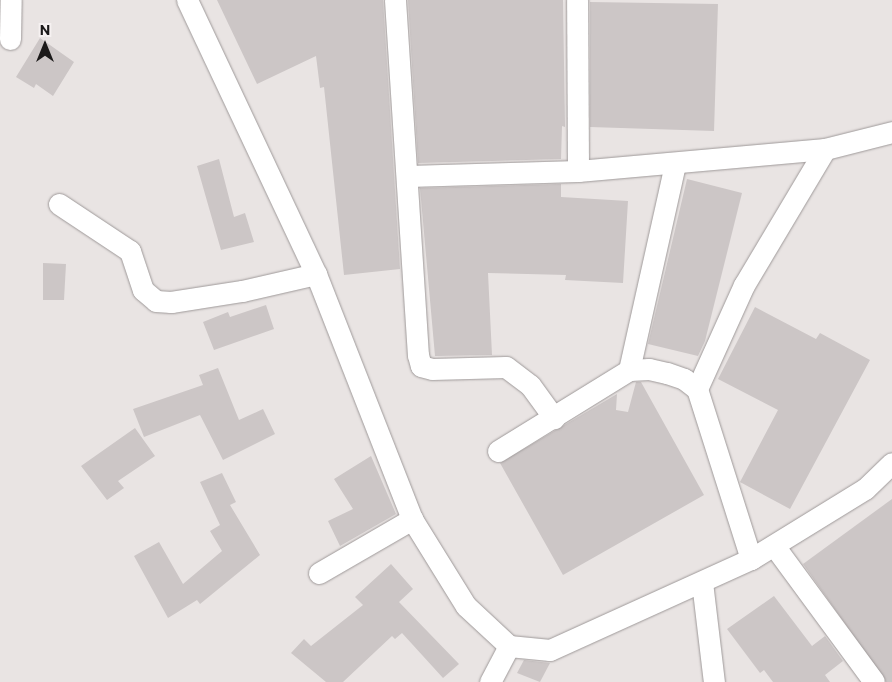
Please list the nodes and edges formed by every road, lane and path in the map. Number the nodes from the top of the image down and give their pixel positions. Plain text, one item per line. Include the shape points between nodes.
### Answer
1 (11, 0) edge
2 (187, 0) edge
3 (395, 0) edge
4 (577, 0) edge
5 (10, 40) dead end
6 (892, 132) edge
7 (826, 149) junction
8 (675, 164) junction
9 (578, 171) junction
10 (408, 176) junction
11 (59, 204) dead end
12 (316, 274) junction
13 (629, 370) junction
14 (698, 389) junction
15 (554, 418) junction
16 (498, 451) dead end
17 (892, 463) edge
18 (412, 519) junction
19 (775, 546) junction
20 (751, 559) junction
21 (319, 573) dead end
22 (702, 582) junction
23 (509, 646) junction
24 (490, 682) edge
25 (714, 682) edge
26 (874, 682) edge

1 - 5 street
2 - 12 street
3 - 10 street
4 - 9 street
6 - 7 street
7 - 8 street
7 - 14 street via 744,285
8 - 9 street
8 - 13 street
9 - 10 street
10 - 15 street via 421,366 506,367 530,385
11 - 12 street via 130,250 143,290 156,301 170,302 242,291
12 - 18 street
13 - 14 street via 649,369 667,373
13 - 15 street
14 - 20 street
15 - 16 street
17 - 19 street via 864,489
18 - 21 street
18 - 23 street via 466,606
19 - 20 street
19 - 26 street
20 - 22 street
22 - 23 street via 550,650
22 - 25 street
23 - 24 street

